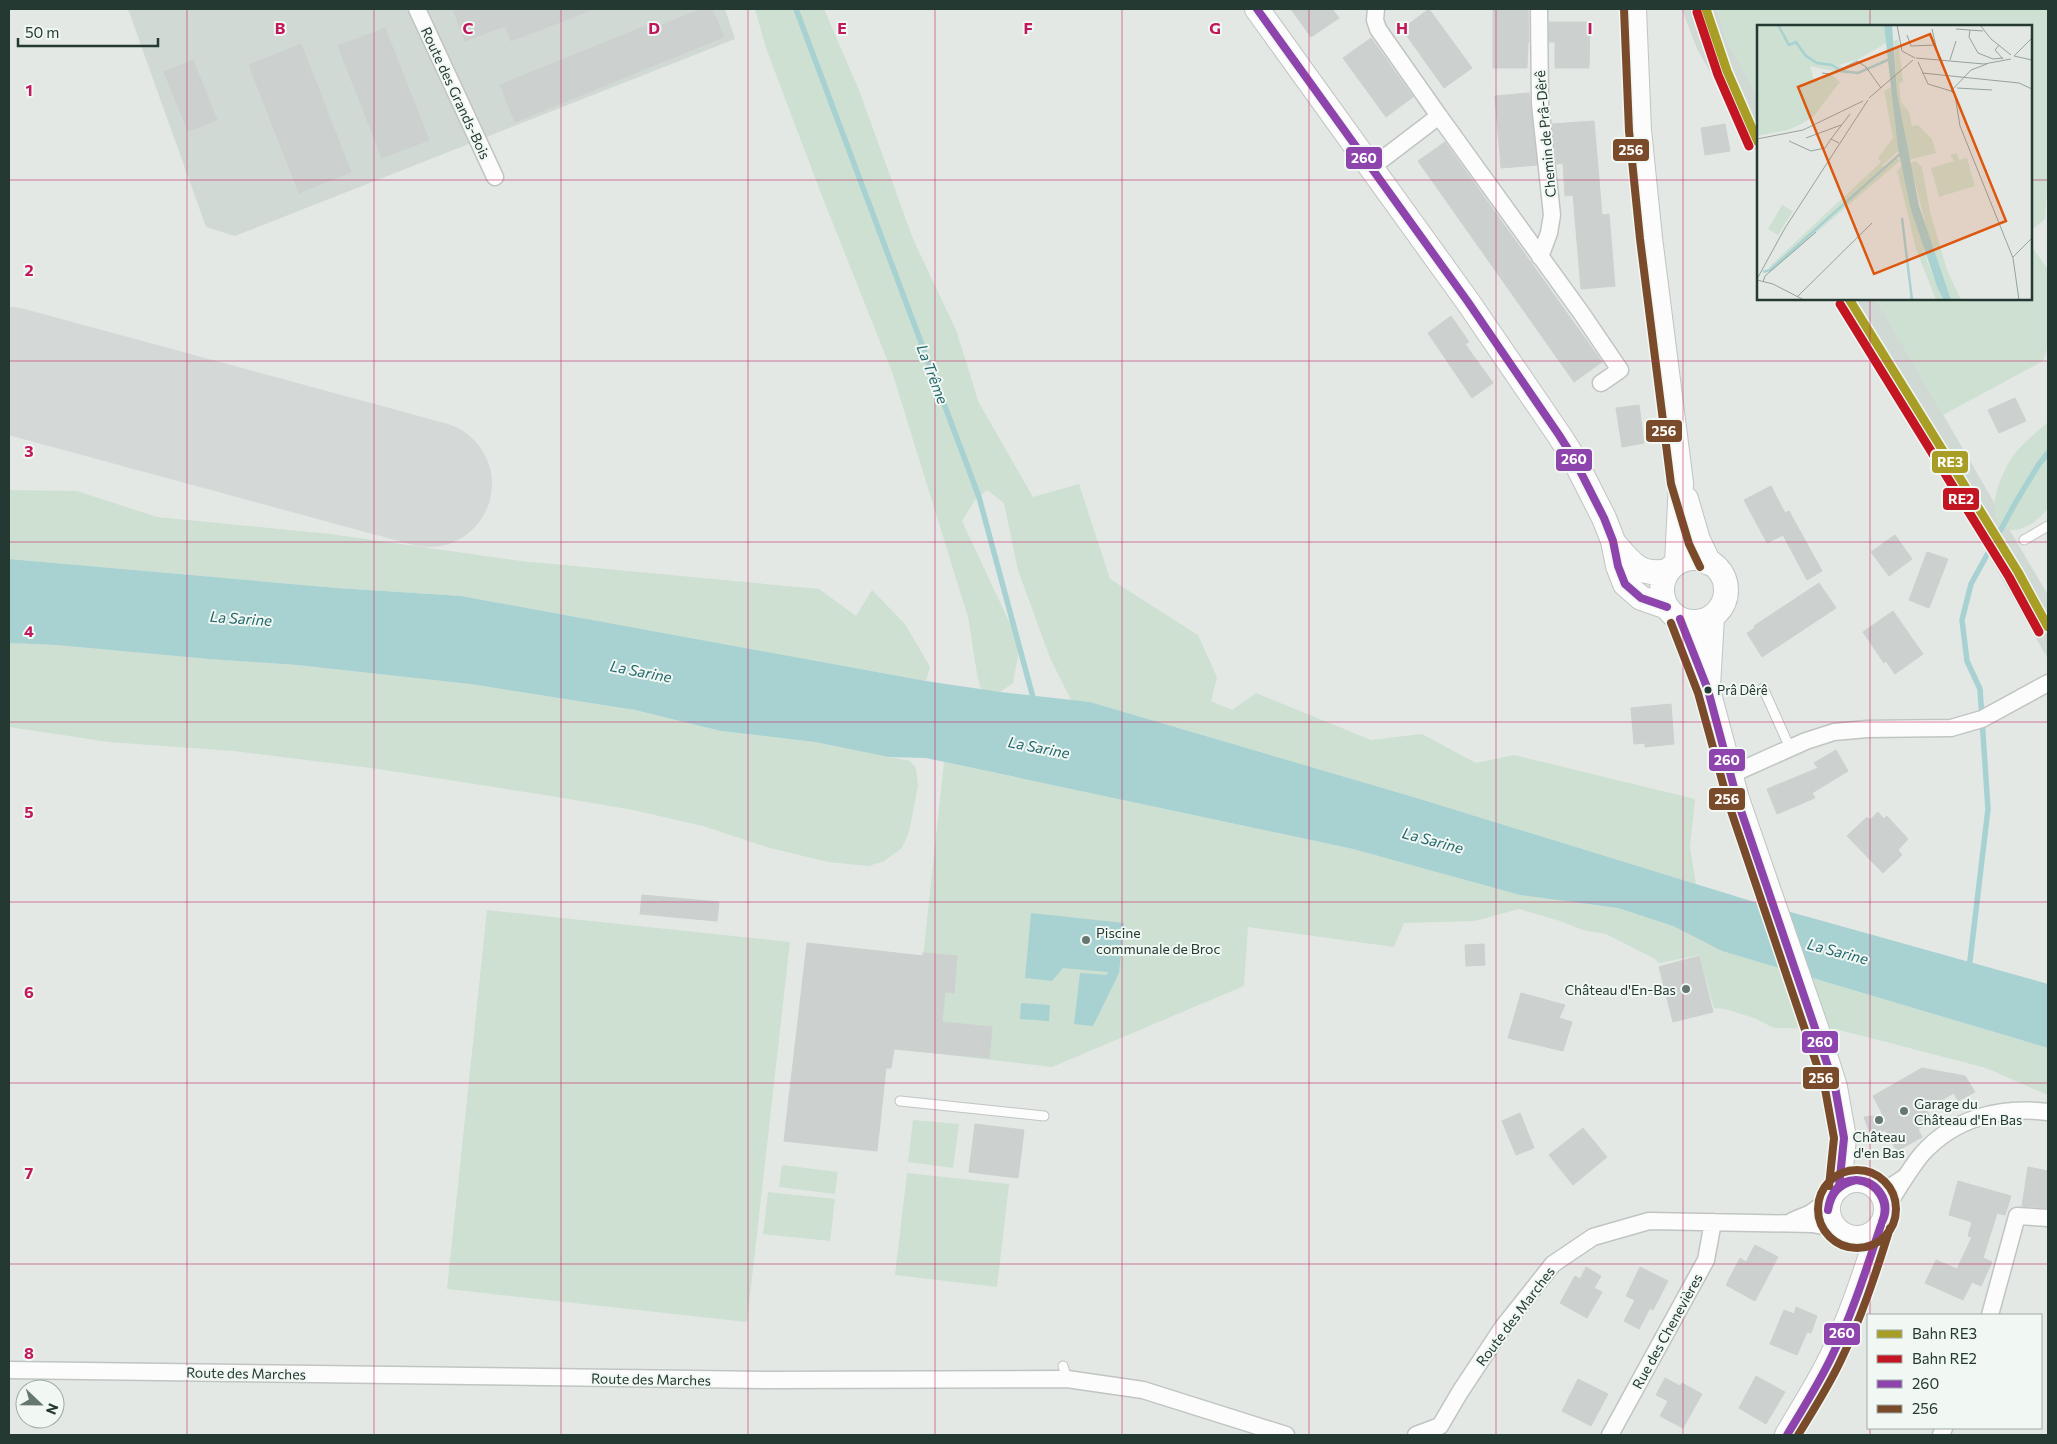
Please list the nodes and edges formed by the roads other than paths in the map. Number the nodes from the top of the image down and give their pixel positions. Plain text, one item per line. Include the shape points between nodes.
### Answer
1 (417, 9) edge
2 (1257, 9) edge
3 (1376, 9) edge
4 (1539, 9) edge
5 (1634, 9) edge
6 (1439, 116) junction
7 (1372, 167) junction
8 (495, 177) dead end
9 (1540, 257) junction
10 (1602, 383) dead end
11 (1681, 484) junction
12 (2048, 526) edge
13 (2024, 540) dead end
14 (1613, 541) junction
15 (1709, 562) junction
16 (1672, 567) junction
17 (1673, 613) junction
18 (1712, 617) junction
19 (2048, 683) edge
20 (1762, 688) dead end
21 (1708, 690) junction
22 (1790, 748) junction
23 (1730, 775) junction
24 (900, 1101) dead end
25 (2048, 1112) edge
26 (1044, 1116) dead end
27 (1843, 1127) junction
28 (1834, 1193) junction
29 (1878, 1202) junction
30 (2048, 1218) edge
31 (1713, 1222) junction
32 (1788, 1223) junction
33 (1843, 1233) junction
34 (1990, 1314) edge
35 (1850, 1315) junction
36 (9, 1370) edge
37 (1441, 1430) edge
38 (1793, 1434) edge
39 (1286, 1435) edge
40 (1416, 1435) edge
41 (1610, 1435) edge

1 - 8 street, Route des Grands-Bois
2 - 7 main road
3 - 6 street via 1378,29
4 - 9 street, Chemin de Prâ-Dêrê via 1540,104 1552,215
5 - 11 main road via 1639,130
6 - 7 street
6 - 9 street
7 - 14 main road via 1559,434 1597,503
9 - 10 street via 1620,370
11 - 15 main road via 1698,540
11 - 16 main road
12 - 13 lane
14 - 16 main road via 1638,568 1657,573
14 - 17 main road via 1625,584 1641,598
15 - 16 main road via 1695,558
15 - 18 main road via 1721,573 1726,588 1723,602
16 - 17 main road via 1662,590
17 - 18 main road via 1689,622
17 - 21 main road
18 - 21 main road
19 - 22 street via 1982,719 1951,728 1847,730 1822,735
20 - 22 lane
21 - 23 main road
22 - 23 street
23 - 27 main road via 1821,1042
24 - 26 lane
25 - 29 street via 2000,1111 1965,1122 1932,1144 1906,1177 1890,1187
27 - 28 main road via 1844,1151
27 - 29 main road
28 - 29 main road via 1852,1180
28 - 32 street, Route des Marches via 1811,1214
28 - 33 main road via 1829,1215
29 - 33 main road via 1868,1235 1861,1237
29 - 35 main road via 1866,1276
30 - 34 street via 2017,1216
31 - 32 street, Route des Marches
31 - 37 street, Route des Marches via 1649,1221 1593,1237 1553,1264 1503,1327 1460,1392
31 - 41 street, Rue des Chenevières via 1706,1260
32 - 33 street, Route des Marches via 1813,1224
33 - 35 main road via 1854,1249 1857,1272
35 - 38 main road
36 - 39 street, Route des Marches via 768,1380 1065,1372 1144,1390
37 - 40 street, Route des Marches

